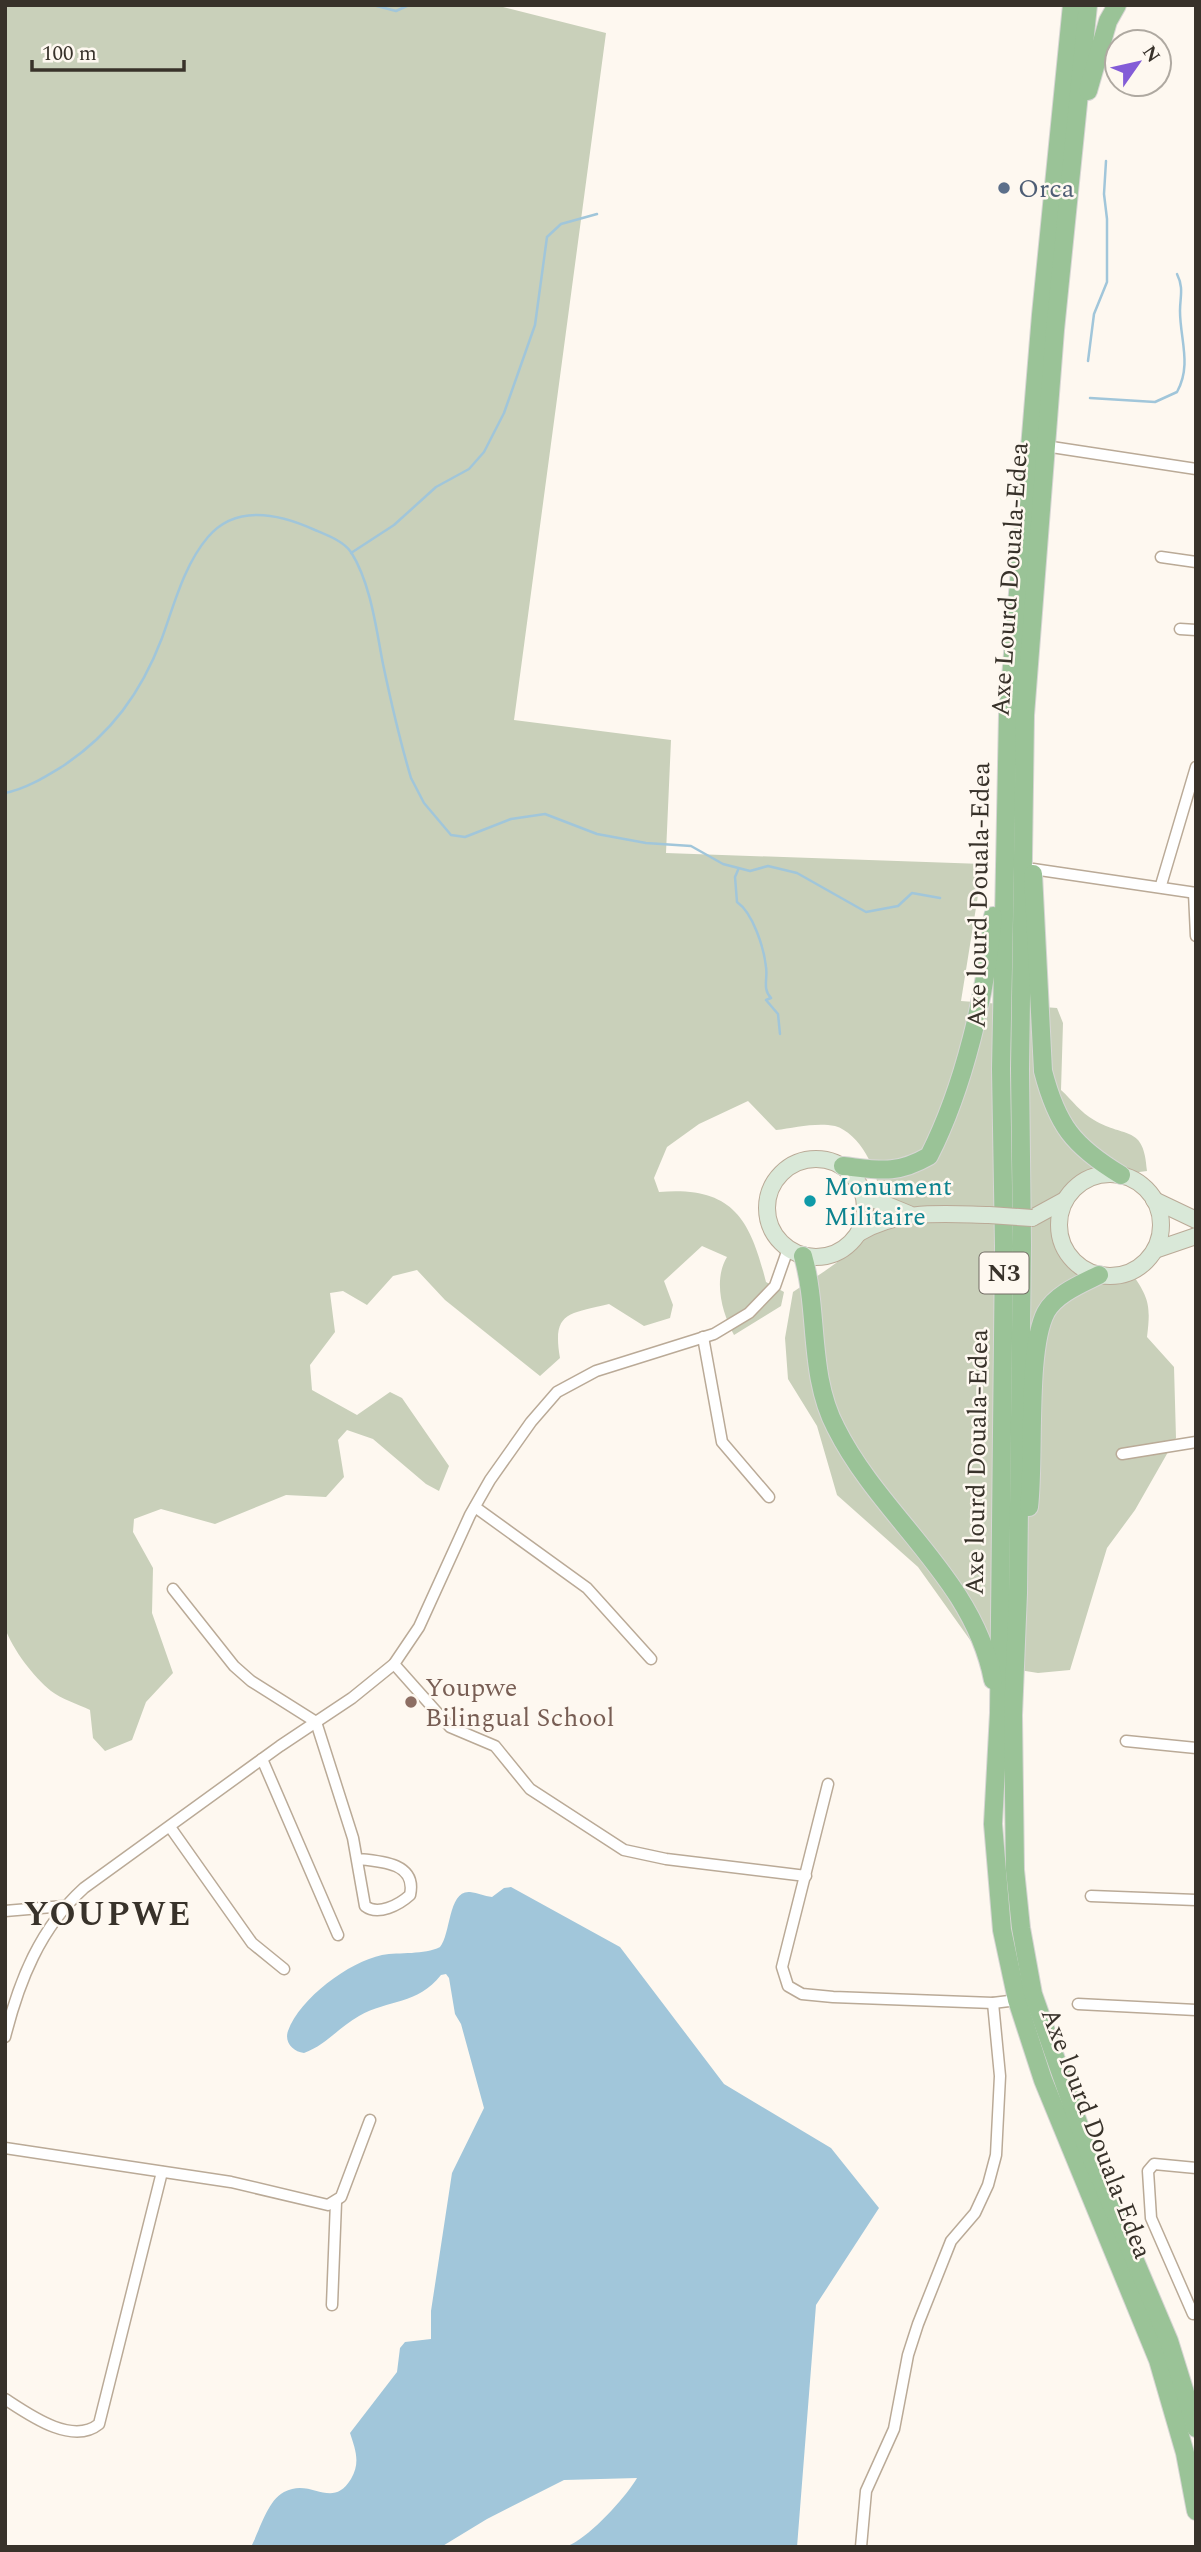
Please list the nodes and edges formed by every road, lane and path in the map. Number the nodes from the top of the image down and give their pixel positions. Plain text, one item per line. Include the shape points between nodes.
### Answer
1 (1065, 5) edge
2 (1072, 5) edge
3 (1088, 5) edge
4 (1117, 5) edge
5 (1068, 48) junction
6 (1073, 152) junction
7 (1045, 446) junction
8 (1196, 470) edge
9 (1161, 557) dead end
10 (1196, 562) edge
11 (1180, 629) dead end
12 (1196, 631) edge
13 (1196, 767) edge
14 (1015, 826) junction
15 (1033, 869) junction
16 (1161, 886) junction
17 (1195, 893) edge
18 (1196, 936) edge
19 (843, 1166) junction
20 (1121, 1175) junction
21 (863, 1192) junction
22 (1065, 1200) junction
23 (1154, 1200) junction
24 (909, 1214) junction
25 (1032, 1218) junction
26 (1196, 1220) edge
27 (859, 1233) junction
28 (1196, 1236) edge
29 (1061, 1238) junction
30 (1154, 1250) junction
31 (796, 1252) junction
32 (1099, 1275) junction
33 (703, 1337) junction
34 (1196, 1442) edge
35 (1122, 1454) dead end
36 (769, 1497) dead end
37 (475, 1507) junction
38 (173, 1589) dead end
39 (1018, 1593) junction
40 (651, 1659) dead end
41 (394, 1664) junction
42 (999, 1713) junction
43 (316, 1722) junction
44 (1126, 1741) dead end
45 (1196, 1748) edge
46 (262, 1759) junction
47 (828, 1784) dead end
48 (170, 1827) junction
49 (358, 1859) junction
50 (806, 1876) junction
51 (1091, 1896) dead end
52 (1196, 1900) edge
53 (64, 1906) junction
54 (5, 1910) edge
55 (338, 1935) dead end
56 (284, 1969) dead end
57 (11, 1991) edge
58 (1017, 2000) junction
59 (993, 2003) junction
60 (1078, 2004) dead end
61 (1196, 2010) edge
62 (5, 2037) edge
63 (370, 2120) dead end
64 (5, 2148) edge
65 (1196, 2168) edge
66 (162, 2172) junction
67 (336, 2202) junction
68 (332, 2305) dead end
69 (1193, 2314) dead end
70 (5, 2399) edge
71 (1196, 2428) edge
72 (1196, 2511) edge
73 (861, 2547) edge

1 - 5 highway
2 - 5 highway, Axe lourd Douala-Edea / N3
3 - 6 highway, Axe Lourd Douala-Edea / N3
4 - 6 highway via 1099,50
5 - 14 highway, Axe lourd Douala-Edea / N3 via 1016,603
6 - 7 highway, Axe Lourd Douala-Edea / N3
7 - 8 street
7 - 14 highway, Axe Lourd Douala-Edea / N3
9 - 10 street
11 - 12 street
13 - 16 street
14 - 15 highway
14 - 19 highway via 963,1066 939,1137 929,1156 907,1168 888,1171
14 - 39 highway, Axe Lourd Douala-Edea / N3
14 - 42 highway, Axe lourd Douala-Edea / N3 via 1001,1069 1004,1247
15 - 16 street
15 - 20 highway via 1043,1071 1050,1098 1073,1140
16 - 17 street
17 - 18 street
19 - 21 main road
19 - 31 main road via 811,1158 780,1173 771,1187 768,1221 776,1237
20 - 22 main road via 1084,1181
20 - 23 main road via 1137,1182
21 - 24 main road
21 - 27 main road via 866,1213
22 - 25 main road
22 - 29 main road via 1060,1214
23 - 26 main road
23 - 30 main road via 1160,1234
24 - 25 main road, bridge
24 - 27 main road
25 - 29 main road
27 - 31 main road via 851,1244 829,1256
28 - 30 main road
29 - 32 main road via 1069,1256
30 - 32 main road via 1131,1272
31 - 33 street via 762,1302
31 - 42 highway via 810,1283 822,1393 834,1425 871,1484 966,1606 990,1667
32 - 39 highway via 1052,1304 1041,1326 1032,1485
33 - 36 street via 722,1443
33 - 37 street via 596,1371 557,1392 531,1422
34 - 35 street
37 - 40 street via 587,1588
37 - 41 street via 419,1627
38 - 43 street via 234,1666
39 - 71 highway, Axe Lourd Douala-Edea / N3 via 1013,1819 1021,1928 1033,1994 1086,2145 1169,2341
41 - 43 street
41 - 50 street via 450,1727 495,1746 530,1789 624,1850
42 - 58 highway, Axe lourd Douala-Edea / N3 via 993,1824 1002,1930
43 - 46 street
43 - 49 street
44 - 45 street
46 - 48 street
46 - 55 street
47 - 50 street
48 - 53 street
48 - 56 street via 251,1943
49 - 49 street via 362,1900 369,1910 384,1909 410,1895 412,1884 403,1869
50 - 59 street via 782,1967 784,1980 794,1992
51 - 52 street
53 - 54 street
53 - 57 street
57 - 62 street
58 - 59 street
58 - 72 highway, Axe lourd Douala-Edea / N3 via 1043,2080 1158,2360
59 - 73 street via 1000,2076 996,2155 988,2185 975,2213 951,2241 918,2324 894,2429 866,2491
60 - 61 street
63 - 67 street
64 - 66 street
65 - 69 street via 1154,2164 1148,2171 1151,2218
66 - 67 street via 231,2182 328,2205
66 - 70 street via 99,2424 85,2431 62,2428 41,2422
67 - 68 street

